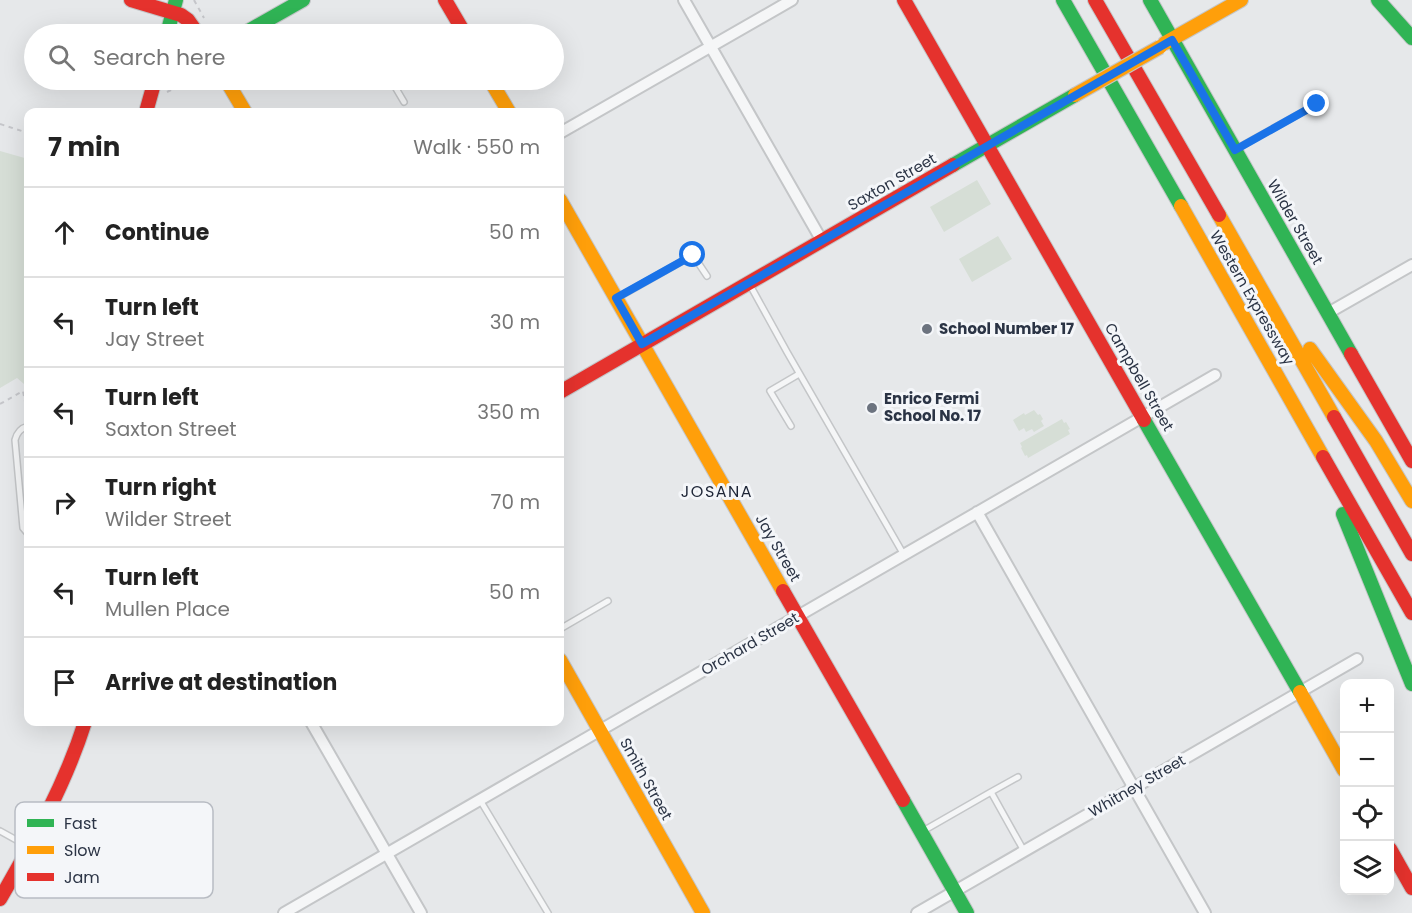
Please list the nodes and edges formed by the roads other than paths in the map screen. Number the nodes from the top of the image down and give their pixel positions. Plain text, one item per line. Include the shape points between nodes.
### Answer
1 (131, 0) edge
2 (303, 0) edge
3 (445, 0) edge
4 (684, 0) edge
5 (792, 0) edge
6 (904, 0) edge
7 (1063, 0) edge
8 (1095, 0) edge
9 (1150, 0) edge
10 (1241, 0) edge
11 (1378, 0) edge
12 (175, 6) edge
13 (170, 24) edge
14 (191, 24) edge
15 (261, 24) edge
16 (456, 24) edge
17 (1412, 38) edge
18 (1166, 43) junction
19 (711, 46) junction
20 (152, 90) edge
21 (232, 90) edge
22 (397, 90) edge
23 (496, 90) edge
24 (404, 102) dead end
25 (1317, 104) dead end
26 (147, 108) edge
27 (243, 108) edge
28 (507, 108) edge
29 (564, 131) edge
30 (987, 146) junction
31 (1235, 150) junction
32 (564, 207) edge
33 (822, 241) junction
34 (1412, 265) edge
35 (707, 276) dead end
36 (749, 283) junction
37 (1265, 294) junction
38 (616, 298) junction
39 (1328, 314) junction
40 (642, 344) junction
41 (799, 374) junction
42 (1215, 375) dead end
43 (1285, 389) junction
44 (564, 390) edge
45 (1142, 417) junction
46 (791, 426) dead end
47 (24, 428) edge
48 (1412, 461) edge
49 (1412, 501) edge
50 (977, 513) junction
51 (24, 529) edge
52 (1412, 554) edge
53 (904, 555) junction
54 (608, 601) dead end
55 (1412, 613) edge
56 (797, 616) junction
57 (564, 627) edge
58 (1357, 659) dead end
59 (564, 667) edge
60 (1412, 684) edge
61 (1300, 692) junction
62 (84, 726) edge
63 (313, 726) edge
64 (600, 731) junction
65 (1340, 763) edge
66 (1018, 777) dead end
67 (1134, 788) junction
68 (991, 792) junction
69 (480, 800) junction
70 (53, 802) edge
71 (0, 831) edge
72 (921, 832) junction
73 (15, 840) edge
74 (1024, 851) junction
75 (387, 854) junction
76 (1394, 857) edge
77 (15, 874) edge
78 (1412, 888) edge
79 (954, 891) junction
80 (0, 899) edge
81 (292, 911) edge
82 (421, 913) edge
83 (548, 913) edge
84 (703, 913) edge
85 (917, 913) edge
86 (967, 913) edge
87 (1206, 913) edge

1 - 12 main road
2 - 15 main road
3 - 16 main road
4 - 19 street
5 - 19 street
6 - 30 main road, Campbell Street
7 - 43 main road, Western Expressway
8 - 37 main road, Western Expressway
9 - 18 main road, Wilder Street
10 - 18 main road, Saxton Street
11 - 17 main road
12 - 13 main road
12 - 14 main road
18 - 30 main road, Saxton Street, bridge
18 - 31 main road, Wilder Street
19 - 29 street
19 - 33 street
20 - 26 main road
21 - 27 main road
22 - 24 lane
23 - 28 main road
25 - 31 lane
30 - 33 main road, Saxton Street
30 - 45 main road, Campbell Street
31 - 39 main road, Wilder Street
32 - 38 main road, Jay Street
33 - 36 main road, Saxton Street
34 - 39 street
35 - 38 lane via 693,255
36 - 40 main road, Saxton Street
36 - 41 lane
37 - 49 main road via 1303,339 1372,436
37 - 52 main road, Western Expressway
38 - 40 main road, Jay Street
39 - 48 main road, Wilder Street
40 - 44 main road, Saxton Street
40 - 56 main road, Jay Street
41 - 46 lane via 770,391
41 - 53 lane
42 - 45 street, Orchard Street
43 - 55 main road, Western Expressway
43 - 60 main road via 1349,526
45 - 50 street, Orchard Street
45 - 61 main road, Campbell Street
47 - 51 lane via 15,440
50 - 53 street, Orchard Street
50 - 67 street
53 - 56 street, Orchard Street
54 - 57 lane
56 - 64 street, Orchard Street
56 - 72 main road, Jay Street
58 - 61 street, Whitney Street
59 - 64 main road, Smith Street
61 - 65 main road, Campbell Street
61 - 67 street, Whitney Street
62 - 70 main road
63 - 75 street
64 - 69 street, Orchard Street
64 - 84 main road, Smith Street
66 - 68 lane
67 - 74 street, Whitney Street
67 - 87 street
68 - 72 lane
68 - 74 lane
69 - 75 street, Orchard Street
69 - 83 lane
71 - 73 lane
72 - 79 main road, Jay Street
74 - 79 street, Whitney Street
75 - 81 street, Orchard Street
75 - 82 street
76 - 78 main road
77 - 80 main road
79 - 85 street, Whitney Street
79 - 86 main road, Jay Street

